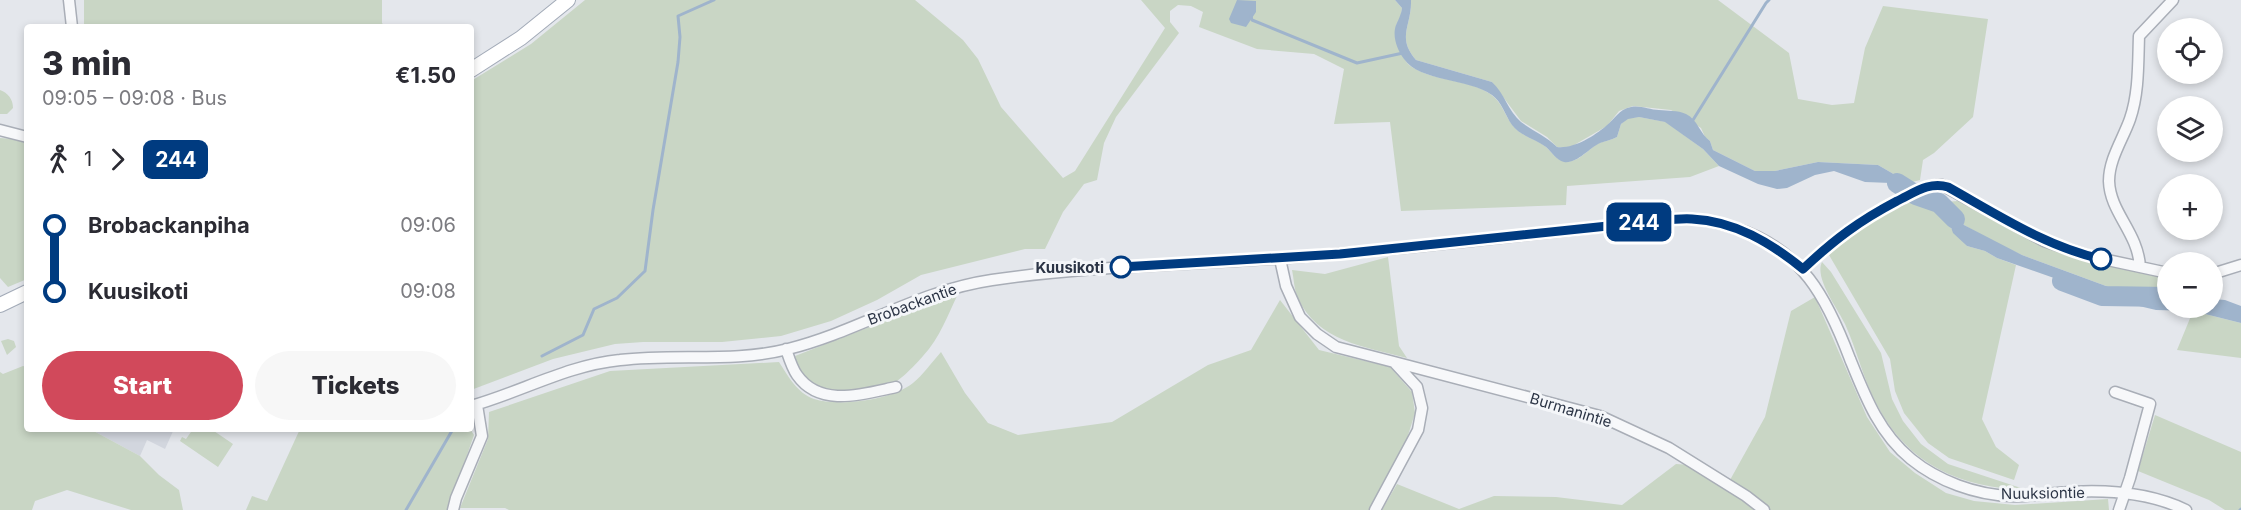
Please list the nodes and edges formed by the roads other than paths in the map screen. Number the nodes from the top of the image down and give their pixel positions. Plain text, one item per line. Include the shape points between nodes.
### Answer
1 (69, 0) edge
2 (568, 0) edge
3 (2173, 0) edge
4 (72, 24) edge
5 (474, 68) edge
6 (0, 130) edge
7 (24, 136) edge
8 (1280, 259) junction
9 (2241, 265) edge
10 (2140, 267) junction
11 (1803, 269) junction
12 (2157, 271) edge
13 (2223, 271) edge
14 (24, 293) edge
15 (0, 304) edge
16 (786, 350) junction
17 (1394, 362) junction
18 (896, 387) dead end
19 (2115, 392) dead end
20 (474, 405) edge
21 (2124, 493) junction
22 (453, 510) edge
23 (1375, 510) edge
24 (1764, 510) edge
25 (2119, 510) edge
26 (2186, 510) edge

1 - 4 street
2 - 5 main road via 521,38
3 - 10 street via 2139,36 2136,93 2110,169 2113,201 2135,242
6 - 7 street
8 - 11 street, Brobackantie via 1691,219 1749,232 1775,246
8 - 16 street, Brobackantie via 1111,268 956,286
8 - 17 street, Burmanintie via 1286,286 1300,316 1317,334 1336,347
9 - 13 street
10 - 11 street via 2044,241 1948,187 1932,185 1862,220
10 - 12 street
11 - 21 street, Nuuksiontie via 1837,323 1872,412 1896,446 1922,467 1957,485 1993,494
14 - 15 main road
16 - 18 street via 795,374 821,394 862,395
16 - 20 street, Brobackantie via 748,355 645,357 593,364
17 - 23 street via 1417,387 1422,408 1418,430
17 - 24 street, Burmanintie via 1600,416 1669,448
19 - 21 street via 2150,404
20 - 22 street via 482,436
21 - 25 street
21 - 26 street, Nuuksiontie via 2144,495

